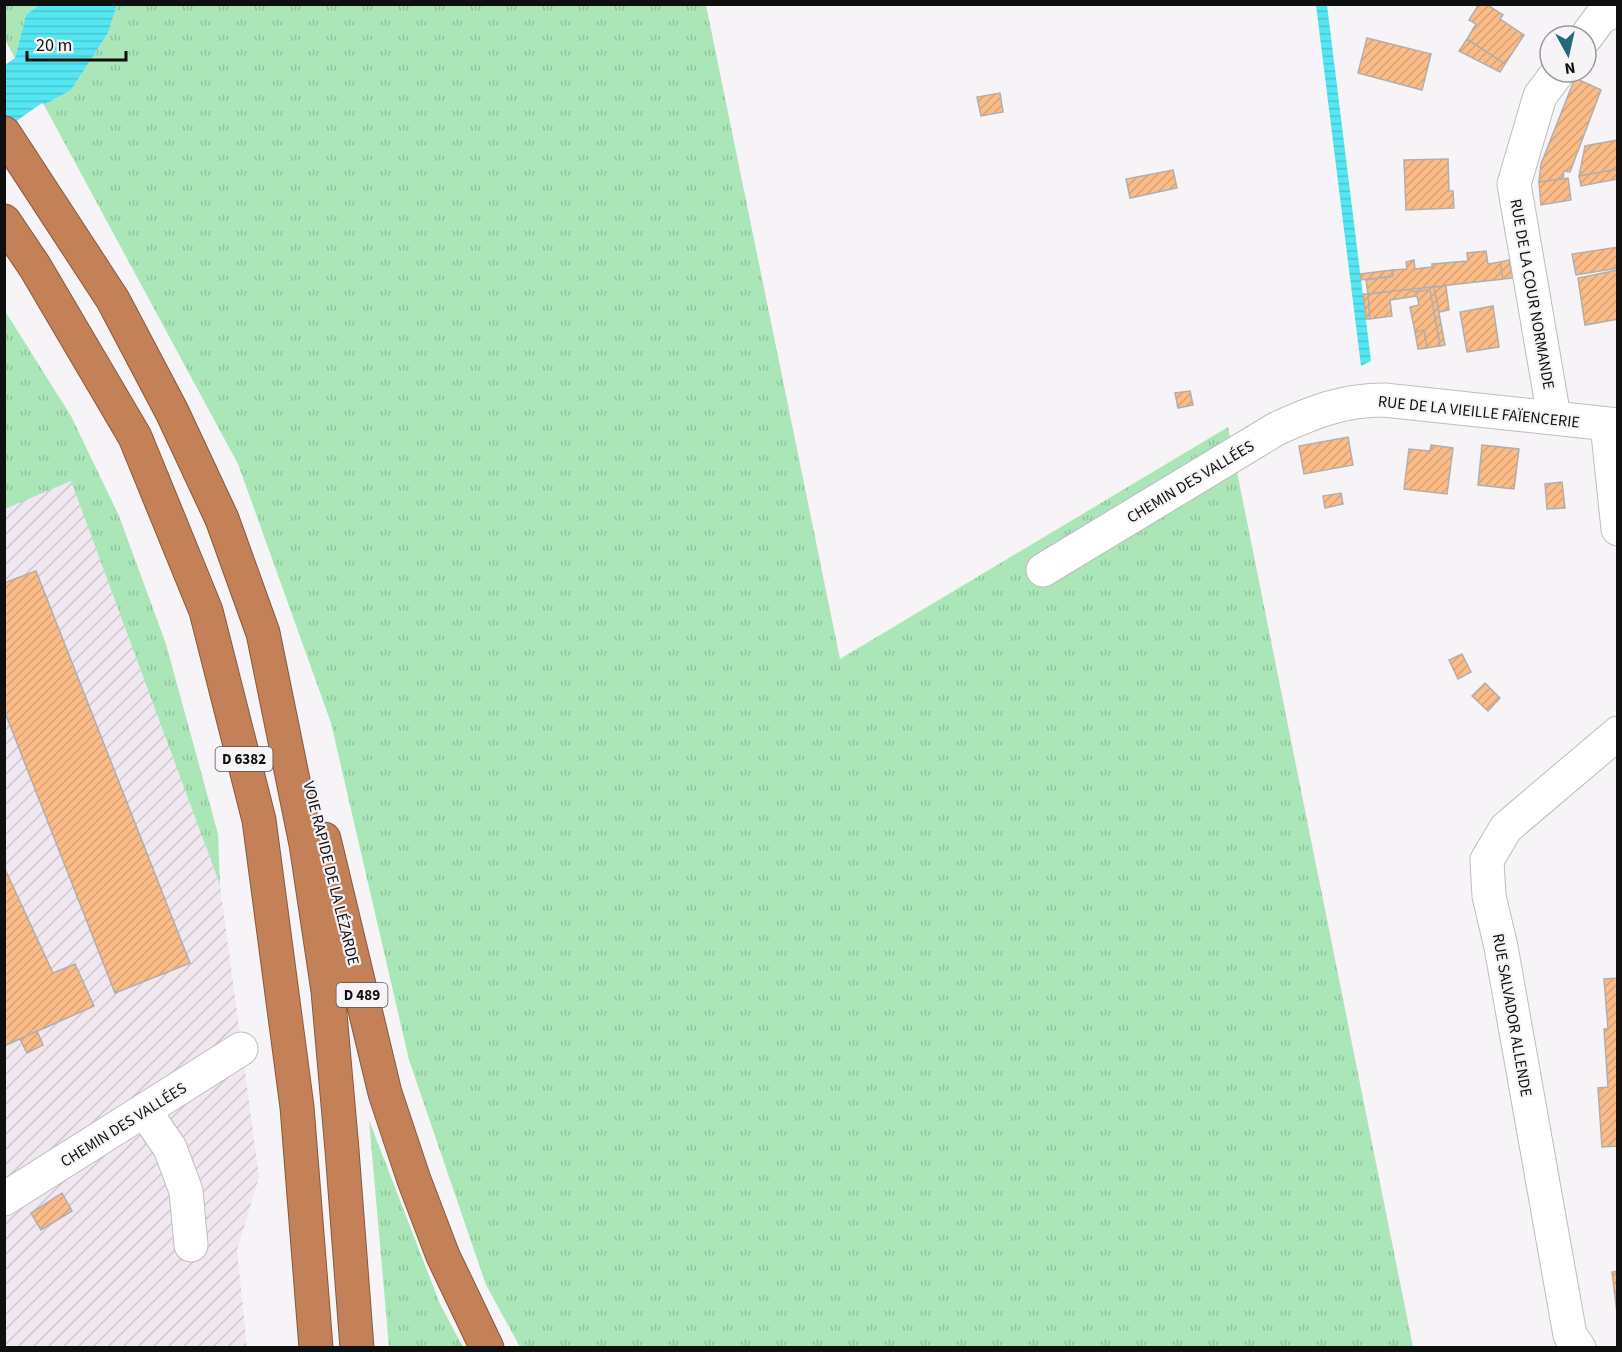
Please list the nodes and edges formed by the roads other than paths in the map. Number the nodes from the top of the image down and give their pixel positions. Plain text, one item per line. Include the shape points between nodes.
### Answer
1 (1617, 8) edge
2 (1596, 24) edge
3 (1549, 84) edge
4 (9, 140) edge
5 (4, 221) edge
6 (1341, 404) joint
7 (1554, 417) junction
8 (1612, 425) edge
9 (1617, 529) edge
10 (1043, 570) dead end
11 (262, 633) junction
12 (1617, 733) edge
13 (241, 1049) dead end
14 (144, 1110) junction
15 (4, 1199) edge
16 (191, 1245) dead end
17 (316, 1347) edge
18 (357, 1347) edge
19 (487, 1347) edge
20 (1579, 1347) edge

1 - 2 street
3 - 7 street, RUE DE LA COUR NORMANDE via 1540,96 1514,184
4 - 11 highway, D 6382 via 113,300 172,412 222,519
5 - 17 highway, D 6382 via 135,437 206,611 259,820 297,1107
6 - 7 street, RUE DE LA VIEILLE FAÏENCERIE via 1384,400
6 - 10 street, CHEMIN DES VALLÉES via 1276,429
7 - 8 street, RUE DE LA VIEILLE FAÏENCERIE
8 - 9 street
11 - 18 highway, D 6382 via 306,844 328,991
11 - 19 highway, VOIE RAPIDE DE LA LÉZARDE / D 489 via 309,779 384,1093 443,1256
12 - 20 street, RUE SALVADOR ALLENDE via 1506,828 1487,860 1489,896 1570,1335
13 - 14 street, CHEMIN DES VALLÉES
14 - 15 street, CHEMIN DES VALLÉES
14 - 16 street via 170,1148 186,1191

